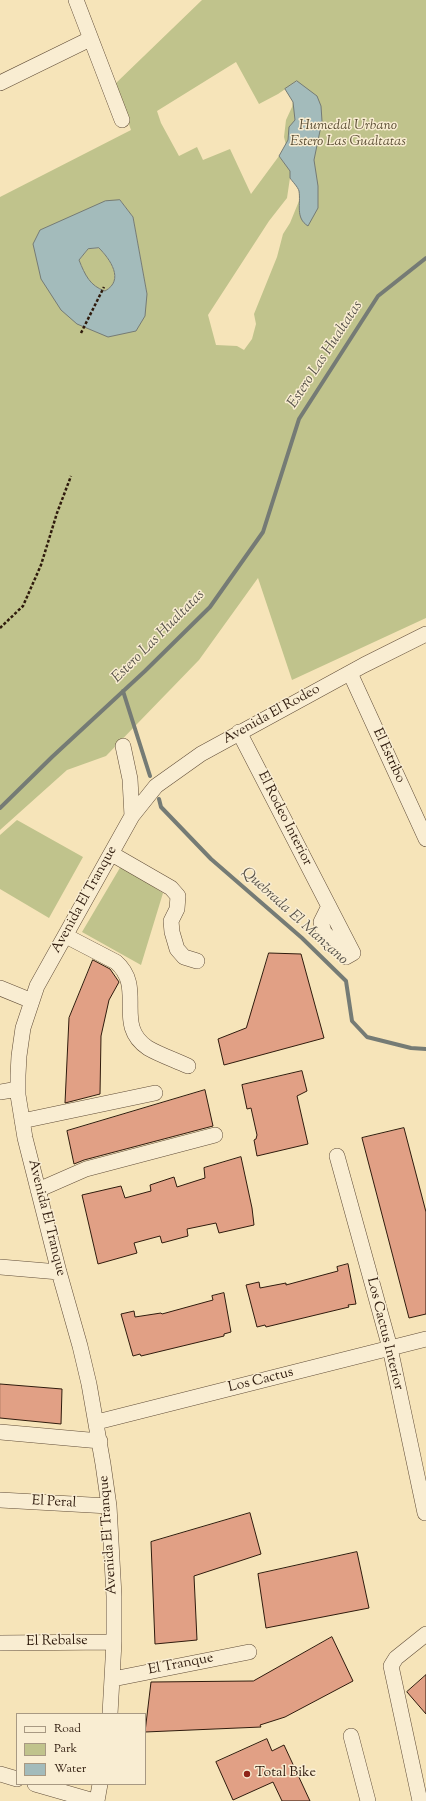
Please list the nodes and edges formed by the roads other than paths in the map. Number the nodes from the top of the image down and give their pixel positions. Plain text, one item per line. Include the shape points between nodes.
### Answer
1 (76, 0) edge
2 (90, 38) junction
3 (0, 83) edge
4 (122, 120) dead end
5 (426, 634) edge
6 (350, 673) junction
7 (239, 732) junction
8 (123, 746) dead end
9 (132, 816) junction
10 (426, 839) edge
11 (112, 854) junction
12 (329, 906) dead end
13 (66, 936) junction
14 (197, 960) dead end
15 (0, 988) edge
16 (32, 1001) junction
17 (188, 1066) dead end
18 (18, 1089) junction
19 (0, 1092) edge
20 (155, 1093) dead end
21 (22, 1121) junction
22 (215, 1135) dead end
23 (336, 1156) dead end
24 (38, 1190) junction
25 (0, 1267) edge
26 (59, 1272) junction
27 (426, 1339) edge
28 (390, 1348) junction
29 (97, 1422) junction
30 (0, 1432) edge
31 (100, 1441) junction
32 (0, 1500) edge
33 (109, 1506) junction
34 (425, 1513) dead end
35 (426, 1634) edge
36 (114, 1642) junction
37 (0, 1643) edge
38 (249, 1652) dead end
39 (113, 1679) junction
40 (110, 1713) edge
41 (351, 1736) dead end
42 (0, 1774) edge
43 (16, 1779) edge
44 (39, 1785) edge
45 (100, 1785) edge
46 (96, 1801) edge
47 (368, 1801) edge
48 (420, 1801) edge

1 - 2 street
2 - 3 street
2 - 4 street
5 - 6 street, Avenida El Rodeo
6 - 7 street, Avenida El Rodeo
6 - 10 street, El Estribo
7 - 9 street, Avenida El Rodeo via 201,754 156,786
7 - 12 street, El Rodeo Interior
8 - 9 street via 130,779
9 - 11 street, Avenida El Tranque
11 - 13 street, Avenida El Tranque
11 - 14 street via 171,888 178,896 177,909 171,921 177,949 184,957
13 - 16 street, Avenida El Tranque via 41,978
13 - 17 street via 122,967 131,985 131,1023 138,1037 148,1048
15 - 16 street
16 - 18 street, Avenida El Tranque via 20,1041
18 - 19 street
18 - 21 street, Avenida El Tranque
20 - 21 street
21 - 24 street, Avenida El Tranque
22 - 24 street via 86,1169
23 - 28 street, Los Cactus Interior
24 - 26 street, Avenida El Tranque
25 - 26 street
26 - 29 street, Avenida El Tranque via 80,1346
27 - 28 street, Los Cactus
28 - 29 street, Los Cactus
28 - 34 street, Los Cactus Interior
29 - 31 street, Avenida El Tranque
30 - 31 street
31 - 33 street, Avenida El Tranque
32 - 33 street, El Peral
33 - 36 street, Avenida El Tranque via 114,1581
35 - 48 street via 396,1658 391,1666
36 - 37 street, El Rebalse
36 - 39 street, Avenida El Tranque
38 - 39 street, El Tranque
39 - 40 street, Avenida El Tranque
41 - 47 street
42 - 43 street
44 - 46 street
45 - 46 street

